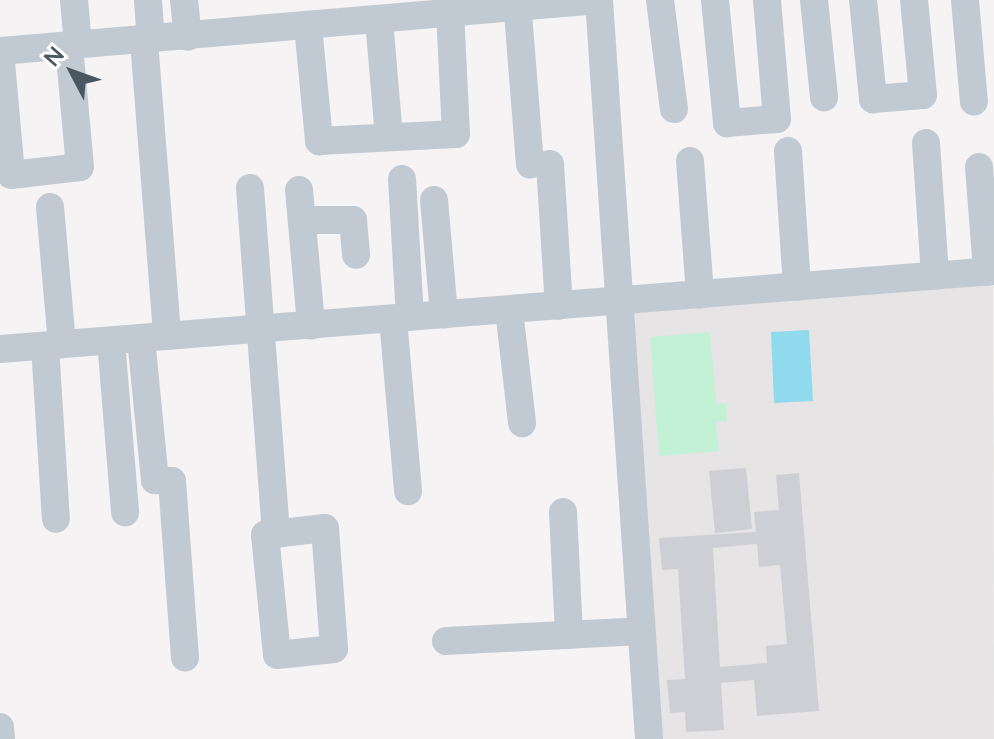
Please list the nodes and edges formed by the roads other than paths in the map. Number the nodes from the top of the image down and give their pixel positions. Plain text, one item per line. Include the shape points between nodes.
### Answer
1 (74, 0) edge
2 (148, 0) edge
3 (184, 0) edge
4 (599, 0) edge
5 (660, 0) edge
6 (715, 0) edge
7 (767, 0) edge
8 (814, 0) edge
9 (863, 0) edge
10 (914, 0) edge
11 (965, 0) edge
12 (518, 4) edge
13 (414, 8) edge
14 (460, 8) edge
15 (335, 12) edge
16 (379, 20) junction
17 (308, 26) junction
18 (188, 37) junction
19 (144, 41) junction
20 (74, 46) junction
21 (0, 51) edge
22 (824, 97) dead end
23 (974, 102) dead end
24 (674, 109) dead end
25 (389, 137) junction
26 (926, 143) dead end
27 (788, 151) dead end
28 (690, 161) dead end
29 (979, 167) dead end
30 (402, 179) dead end
31 (250, 188) dead end
32 (299, 190) dead end
33 (434, 200) dead end
34 (50, 207) dead end
35 (302, 220) junction
36 (356, 255) dead end
37 (991, 271) edge
38 (935, 276) junction
39 (797, 287) junction
40 (700, 295) junction
41 (617, 301) junction
42 (559, 306) junction
43 (509, 310) junction
44 (444, 315) junction
45 (402, 318) junction
46 (311, 325) junction
47 (262, 329) junction
48 (154, 337) junction
49 (111, 341) junction
50 (54, 345) junction
51 (0, 349) edge
52 (522, 423) dead end
53 (408, 491) dead end
54 (125, 512) dead end
55 (563, 512) dead end
56 (56, 519) dead end
57 (276, 534) junction
58 (641, 631) junction
59 (569, 635) junction
60 (446, 641) dead end
61 (185, 658) dead end
62 (0, 727) edge
63 (1, 739) edge
64 (649, 739) edge

1 - 20 street
2 - 19 street via 150,29
3 - 18 street
4 - 12 street
4 - 41 street
5 - 24 street
6 - 7 street via 727,123 777,119
8 - 22 street
9 - 10 street via 873,99 923,95
11 - 23 street
12 - 14 street
12 - 42 street
13 - 14 street
13 - 16 street
14 - 25 street via 456,134
15 - 16 street
15 - 17 street
16 - 25 street
17 - 18 street
17 - 25 street via 319,141
18 - 19 street
19 - 20 street
19 - 48 street
20 - 21 street
20 - 21 street via 80,167 11,175
26 - 38 street
27 - 39 street
28 - 40 street
29 - 37 street
30 - 45 street
31 - 47 street
32 - 35 street
33 - 44 street
34 - 50 street
35 - 36 street via 353,220
35 - 46 street
37 - 38 street
38 - 39 street
39 - 40 street
40 - 41 street
41 - 42 street
41 - 58 street
42 - 43 street
43 - 44 street
43 - 52 street
44 - 45 street
45 - 46 street
45 - 53 street
46 - 47 street
47 - 48 street
47 - 57 street
48 - 49 street
48 - 61 street via 155,480 172,481
49 - 50 street
49 - 54 street
50 - 51 street
50 - 56 street
55 - 59 street
57 - 57 street via 325,528 334,649 277,655 265,535
58 - 59 street
58 - 64 street
59 - 60 street
62 - 63 street

